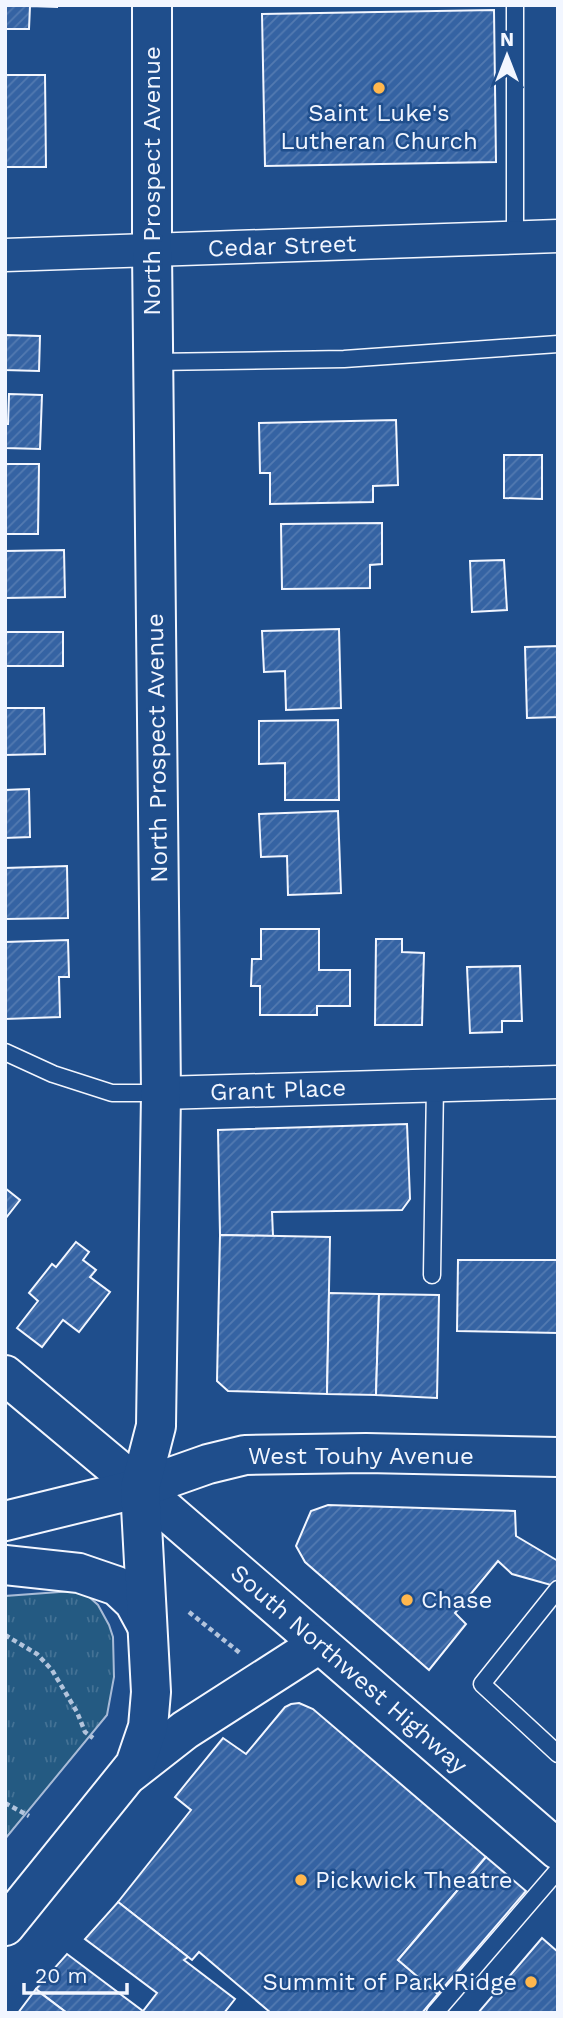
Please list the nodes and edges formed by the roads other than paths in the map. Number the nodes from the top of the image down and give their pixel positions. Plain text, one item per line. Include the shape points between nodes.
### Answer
1 (152, 5) edge
2 (515, 5) edge
3 (558, 236) edge
4 (515, 238) junction
5 (558, 242) edge
6 (152, 251) junction
7 (5, 255) edge
8 (558, 344) edge
9 (153, 362) junction
10 (5, 1052) edge
11 (558, 1082) edge
12 (435, 1085) junction
13 (161, 1093) junction
14 (432, 1275) dead end
15 (5, 1375) edge
16 (558, 1457) edge
17 (139, 1488) junction
18 (5, 1521) edge
19 (5, 1565) edge
20 (558, 1589) edge
21 (147, 1626) junction
22 (319, 1644) junction
23 (558, 1754) edge
24 (130, 1773) junction
25 (558, 1850) edge
26 (558, 1870) edge
27 (5, 1926) edge
28 (435, 2013) edge

1 - 6 street, North Prospect Avenue
2 - 4 lane
3 - 4 street, Cedar Street
3 - 5 lane
4 - 6 street, Cedar Street
6 - 7 street, Cedar Street
6 - 9 street, North Prospect Avenue
8 - 9 lane via 344,359
9 - 13 street, North Prospect Avenue
10 - 13 lane, Grant Place via 112,1093
11 - 12 street, Grant Place
12 - 13 street, Grant Place
12 - 14 lane
13 - 17 street, North Prospect Avenue via 156,1426
15 - 17 street, South Northwest Highway
16 - 17 street, West Touhy Avenue via 245,1455
17 - 18 street, West Touhy Avenue
17 - 21 street, North Prospect Avenue
17 - 22 street, South Northwest Highway
19 - 21 street via 79,1573 117,1586 134,1602
20 - 23 lane via 482,1684
21 - 24 street, North Prospect Avenue via 148,1727
22 - 24 street via 185,1730
22 - 25 street, South Northwest Highway
24 - 27 street
26 - 28 lane

